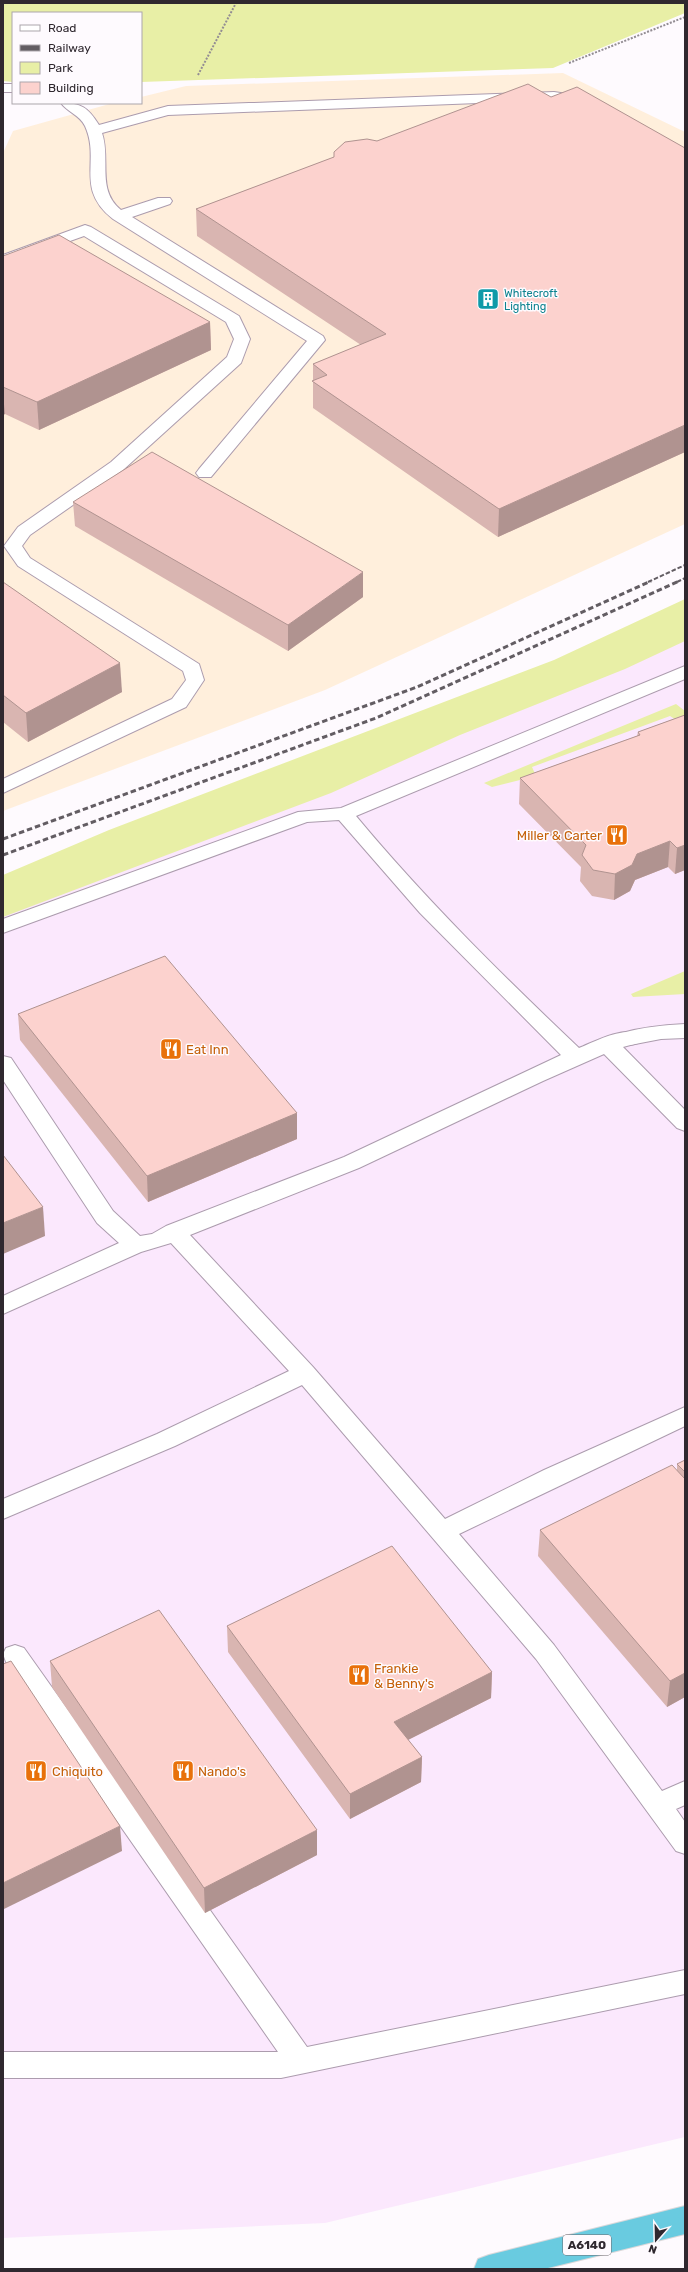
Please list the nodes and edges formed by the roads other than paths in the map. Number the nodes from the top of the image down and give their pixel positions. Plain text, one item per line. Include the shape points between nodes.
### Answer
1 (70, 104) edge
2 (595, 105) edge
3 (96, 130) junction
4 (164, 201) dead end
5 (119, 216) junction
6 (3, 260) edge
7 (205, 473) dead end
8 (685, 672) edge
9 (3, 787) edge
10 (344, 814) junction
11 (3, 926) edge
12 (685, 1031) edge
13 (607, 1044) junction
14 (576, 1057) junction
15 (3, 1063) edge
16 (685, 1122) edge
17 (174, 1232) junction
18 (136, 1245) junction
19 (3, 1306) edge
20 (305, 1373) junction
21 (685, 1416) edge
22 (3, 1509) edge
23 (441, 1532) junction
24 (15, 1655) dead end
25 (685, 1792) edge
26 (657, 1806) junction
27 (685, 1843) edge
28 (685, 1982) edge
29 (301, 2062) junction
30 (3, 2065) edge
31 (685, 2220) edge
32 (489, 2269) edge

1 - 3 street via 83,111
2 - 3 street via 588,101 554,96 168,111
3 - 5 street via 98,182 104,202
4 - 5 street
5 - 7 street via 317,340
6 - 9 street via 85,230 233,319 242,339 236,359 117,466 24,531 12,546 24,562 192,668 195,680 179,703
8 - 10 street
10 - 11 street via 305,816
10 - 14 street via 381,860 518,1002
12 - 13 street via 661,1032
13 - 14 street
13 - 16 street
14 - 17 street via 408,1137 236,1210
15 - 18 street via 105,1217
17 - 18 street via 157,1241
17 - 20 street
18 - 19 street
20 - 22 street via 166,1440
20 - 23 street
21 - 23 street
23 - 26 street via 545,1652
24 - 29 street
25 - 26 street
26 - 27 street
28 - 29 street
29 - 30 street via 281,2065
31 - 32 highway, A6140

